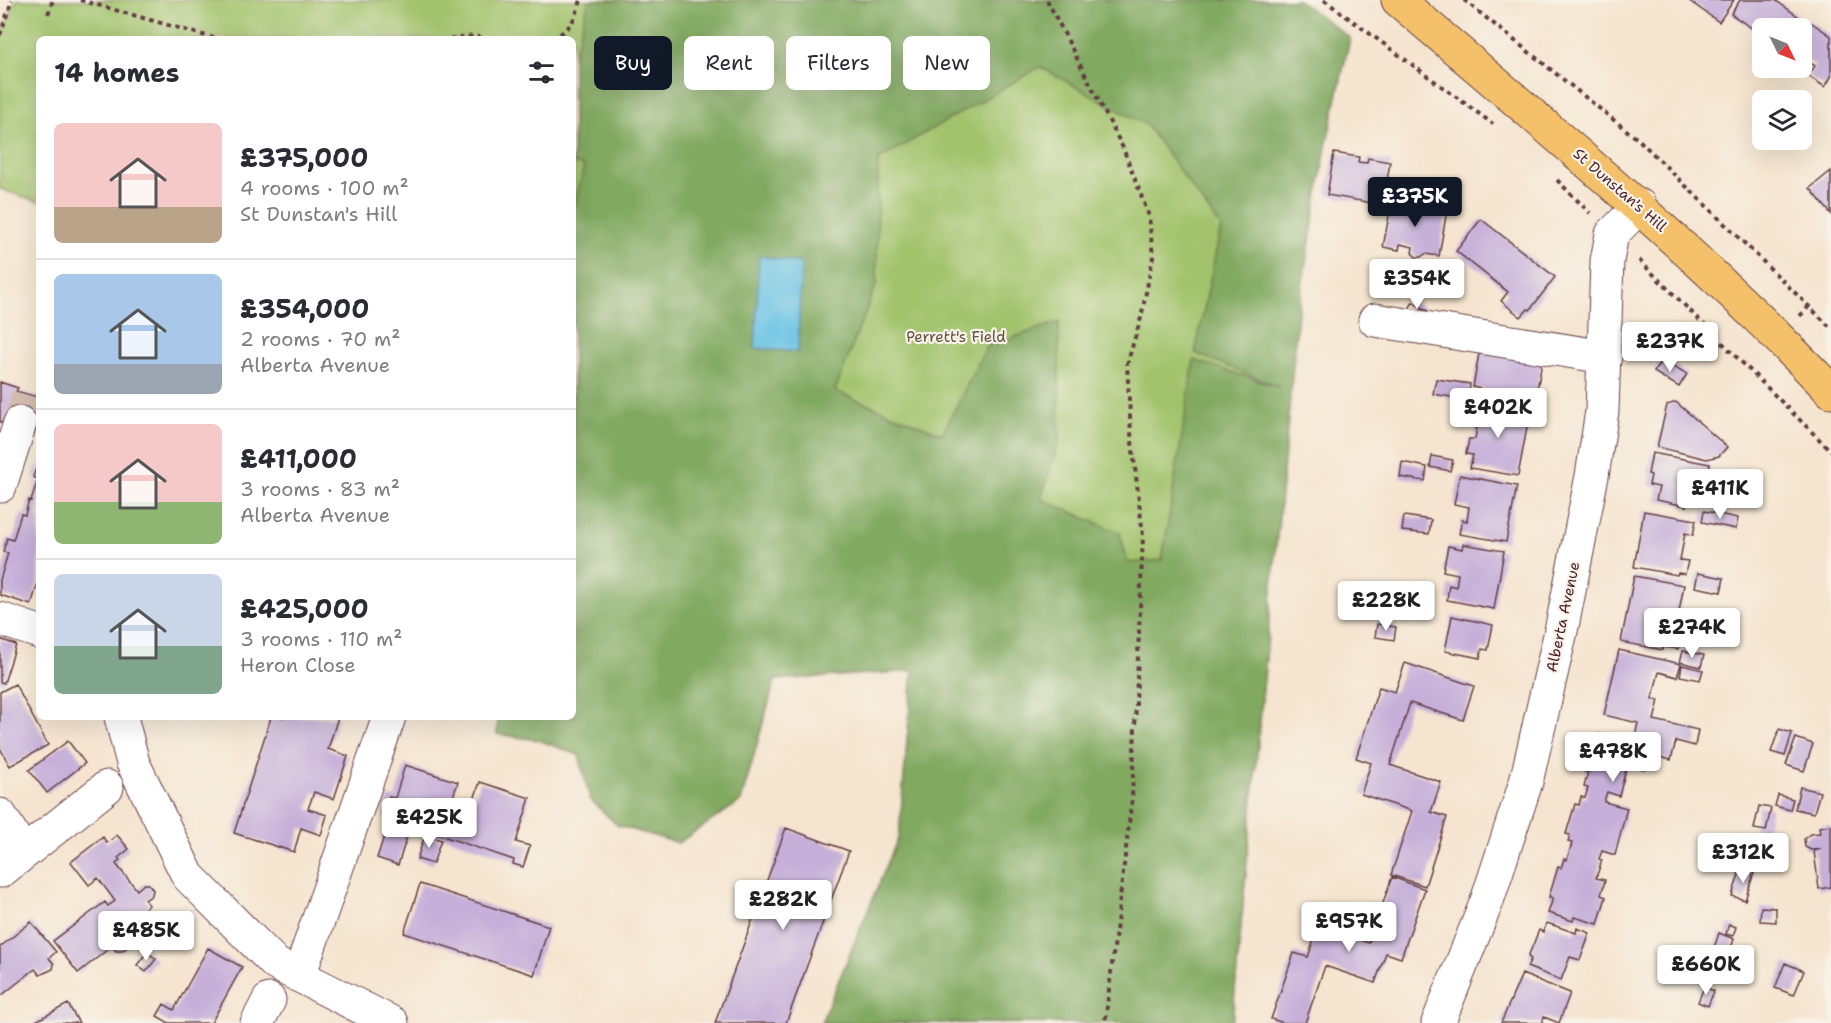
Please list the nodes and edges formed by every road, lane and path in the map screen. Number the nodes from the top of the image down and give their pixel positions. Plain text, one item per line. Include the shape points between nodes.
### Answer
1 (12, 0) edge
2 (52, 0) edge
3 (80, 0) edge
4 (581, 0) edge
5 (1047, 0) edge
6 (1324, 0) edge
7 (1398, 0) edge
8 (1464, 0) edge
9 (48, 14) dead end
10 (0, 35) edge
11 (207, 36) edge
12 (558, 36) edge
13 (1494, 126) dead end
14 (1551, 174) dead end
15 (1640, 206) junction
16 (1598, 220) dead end
17 (1639, 260) dead end
18 (1375, 320) dead end
19 (1831, 328) edge
20 (1605, 357) junction
21 (1831, 391) edge
22 (20, 423) tunnel mouth
23 (1831, 451) edge
24 (0, 486) edge
25 (0, 619) edge
26 (36, 631) edge
27 (122, 720) edge
28 (388, 720) edge
29 (107, 787) dead end
30 (0, 815) edge
31 (8, 866) edge
32 (299, 976) junction
33 (392, 1023) edge
34 (1105, 1023) edge
35 (1438, 1023) edge

1 - 10 path
2 - 9 path
3 - 11 path
4 - 12 path via 577,15 566,32
5 - 34 path via 1123,148 1149,216 1153,257 1127,364 1143,536 1132,798
6 - 13 path
7 - 15 highway, St Dunstan's Hill
8 - 19 path via 1640,141
14 - 16 path
15 - 20 street, Alberta Avenue via 1612,234 1607,261
15 - 21 highway, St Dunstan's Hill
17 - 23 path
18 - 20 street
20 - 35 street, Alberta Avenue via 1592,476 1562,632 1526,782 1487,901
22 - 24 street
25 - 26 street
27 - 32 street via 133,763 188,876 276,964
28 - 32 street
29 - 31 street
30 - 31 street via 12,834
32 - 33 street

